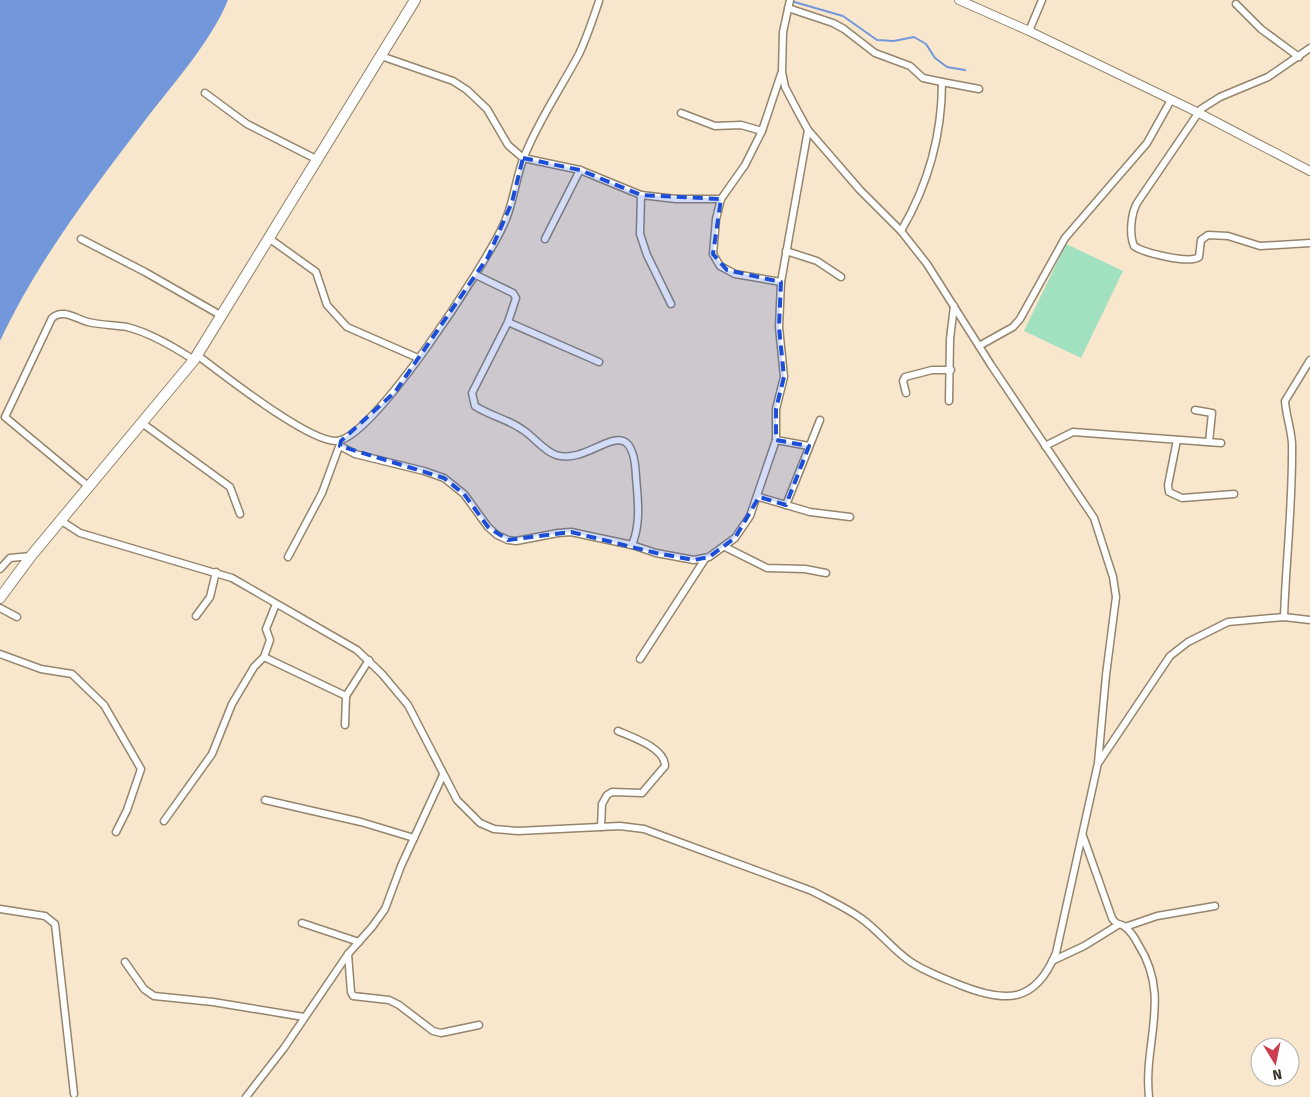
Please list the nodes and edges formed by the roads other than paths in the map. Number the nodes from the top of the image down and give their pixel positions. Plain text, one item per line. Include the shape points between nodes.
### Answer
1 (414, 0) edge
2 (959, 0) edge
3 (1042, 0) edge
4 (599, 1) edge
5 (789, 3) edge
6 (1236, 4) dead end
7 (1029, 31) junction
8 (1310, 48) edge
9 (381, 56) junction
10 (1299, 57) junction
11 (782, 72) junction
12 (942, 82) junction
13 (980, 89) dead end
14 (205, 93) dead end
15 (1171, 100) junction
16 (681, 113) dead end
17 (1199, 113) junction
18 (808, 130) junction
19 (762, 131) junction
20 (523, 158) junction
21 (318, 160) junction
22 (580, 170) junction
23 (1310, 171) edge
24 (641, 195) junction
25 (721, 199) junction
26 (901, 231) junction
27 (81, 239) dead end
28 (270, 239) junction
29 (545, 239) dead end
30 (1310, 243) edge
31 (786, 252) junction
32 (476, 275) junction
33 (841, 277) dead end
34 (781, 282) junction
35 (670, 304) dead end
36 (954, 306) junction
37 (222, 316) junction
38 (508, 322) junction
39 (979, 346) junction
40 (195, 358) junction
41 (418, 358) junction
42 (1310, 360) edge
43 (599, 362) dead end
44 (951, 370) junction
45 (906, 394) dead end
46 (949, 402) dead end
47 (1195, 410) dead end
48 (820, 420) dead end
49 (142, 423) junction
50 (776, 440) junction
51 (1177, 440) junction
52 (1209, 442) junction
53 (1221, 443) dead end
54 (340, 444) junction
55 (809, 446) junction
56 (1045, 446) junction
57 (88, 486) junction
58 (1234, 494) dead end
59 (759, 497) junction
60 (786, 505) junction
61 (240, 514) dead end
62 (850, 517) dead end
63 (60, 520) junction
64 (632, 545) junction
65 (726, 547) junction
66 (31, 556) junction
67 (288, 557) dead end
68 (705, 559) junction
69 (0, 569) edge
70 (216, 572) junction
71 (826, 573) dead end
72 (0, 598) edge
73 (276, 604) junction
74 (0, 608) edge
75 (196, 616) dead end
76 (17, 617) dead end
77 (1284, 617) junction
78 (1310, 620) edge
79 (0, 654) edge
80 (264, 657) junction
81 (640, 659) dead end
82 (369, 660) junction
83 (346, 696) junction
84 (345, 724) dead end
85 (618, 731) dead end
86 (1098, 763) junction
87 (443, 774) junction
88 (265, 800) dead end
89 (164, 821) dead end
90 (601, 826) junction
91 (116, 832) dead end
92 (1083, 835) junction
93 (414, 838) junction
94 (1214, 906) dead end
95 (0, 909) edge
96 (302, 923) dead end
97 (1121, 926) junction
98 (359, 942) junction
99 (348, 954) junction
100 (1052, 961) junction
101 (125, 962) dead end
102 (304, 1017) junction
103 (479, 1025) dead end
104 (74, 1094) dead end
105 (246, 1097) edge
106 (1148, 1097) edge

1 - 9 highway
2 - 7 street
3 - 7 street
4 - 20 street via 579,53
5 - 11 street via 783,32
5 - 12 street via 844,29 874,53 910,66 923,78
6 - 10 street via 1261,29
7 - 15 street
8 - 10 street
9 - 20 street via 453,81 467,90 487,109 508,145
9 - 21 highway
10 - 17 street via 1268,77 1208,104
11 - 18 street via 791,99
11 - 19 street
12 - 13 street
12 - 26 street via 938,141 917,204
14 - 21 street via 247,124
15 - 17 street
15 - 39 street via 1147,143 1065,238 1020,319 1013,327
16 - 19 street via 715,126 741,125
17 - 23 street
17 - 30 street via 1135,208 1131,235 1134,246 1146,252 1190,260 1200,255 1201,240 1208,234 1228,236 1260,246
18 - 26 street
18 - 31 street
19 - 25 street via 745,165
20 - 22 street
20 - 32 street via 504,224
21 - 28 highway
22 - 24 street
22 - 29 street
24 - 25 street
24 - 35 street via 640,234 646,255
25 - 34 street via 714,236 716,261 735,274
26 - 36 street
27 - 37 street
28 - 37 highway
28 - 41 street via 316,272 327,305 346,327
31 - 33 street via 817,261
31 - 34 street
32 - 38 street via 513,293 515,302
32 - 41 street
34 - 50 street via 779,327 784,377 776,409
36 - 39 street
36 - 44 street
37 - 40 highway
38 - 43 street
38 - 64 street via 472,393 472,402 480,410 523,429 556,455 578,455 614,439 631,447 636,465 638,516
39 - 56 street
40 - 49 highway
40 - 54 street via 308,433
40 - 57 street via 128,328 97,324 61,313 52,318 5,417
41 - 54 street via 395,392
42 - 77 street via 1285,401 1292,477
44 - 45 street via 932,370 905,377
44 - 46 street
47 - 52 street via 1212,414
48 - 55 street
49 - 57 highway
49 - 61 street via 230,487
50 - 55 street
50 - 59 street
51 - 52 street
51 - 56 street via 1073,432
51 - 58 street via 1169,492 1182,498
52 - 53 street
54 - 64 street via 354,454 444,478 464,494 497,536 508,540 564,532
54 - 67 street via 322,494
55 - 60 street
56 - 86 street via 1094,518 1113,577 1116,597
57 - 63 highway
59 - 60 street
59 - 65 street via 743,528
60 - 62 street
63 - 66 highway
63 - 70 street via 80,533
64 - 68 street via 656,553
65 - 68 street
65 - 71 street via 767,568
66 - 69 street via 10,558
66 - 72 highway
68 - 81 street
70 - 73 street via 244,584
70 - 75 street via 210,597
73 - 80 street via 266,629 270,640
73 - 82 street via 343,640
74 - 76 street
77 - 78 street
77 - 86 street via 1228,622 1212,628 1176,652 1164,664
79 - 91 street via 41,669 72,674 104,704 141,769
80 - 83 street
80 - 89 street via 254,667 232,704 212,754
82 - 83 street
82 - 87 street via 408,705
83 - 84 street
85 - 90 street via 653,748 663,757 666,766 642,793 612,792 607,795 602,804
86 - 92 street
87 - 90 street via 468,813 494,829 518,831
87 - 93 street
88 - 93 street
90 - 100 street via 644,829 812,891 864,921 910,962 989,995 1003,998 1022,993 1039,981
92 - 97 street via 1103,898 1112,918
92 - 100 street
93 - 98 street via 390,898
94 - 97 street
95 - 104 street via 45,916 55,924
96 - 98 street
97 - 100 street
97 - 106 street via 1139,944 1154,985 1155,1029 1148,1071
98 - 99 street
99 - 102 street
99 - 103 street via 353,996 389,1000 433,1031 450,1032
101 - 102 street via 144,989 154,996
102 - 105 street

